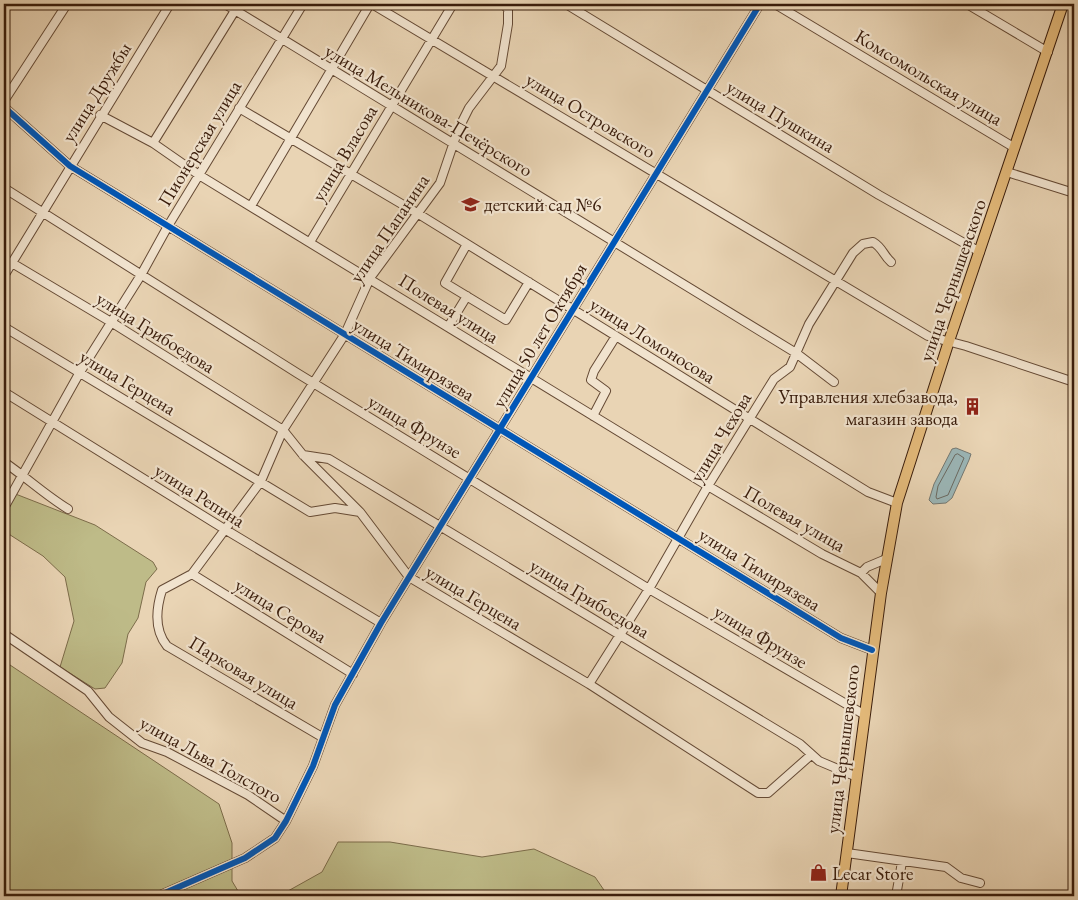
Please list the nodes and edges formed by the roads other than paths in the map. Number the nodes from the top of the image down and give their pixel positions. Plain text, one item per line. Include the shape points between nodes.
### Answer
1 (67, 4) edge
2 (170, 4) edge
3 (225, 4) edge
4 (303, 4) edge
5 (371, 4) edge
6 (454, 4) edge
7 (566, 4) edge
8 (760, 4) edge
9 (775, 4) edge
10 (967, 4) edge
11 (1063, 4) edge
12 (505, 5) edge
13 (237, 7) edge
14 (432, 39) junction
15 (282, 40) junction
16 (1048, 52) junction
17 (332, 70) junction
18 (495, 76) junction
19 (706, 90) junction
20 (4, 101) edge
21 (4, 106) edge
22 (391, 106) junction
23 (240, 108) junction
24 (100, 116) junction
25 (291, 139) junction
26 (153, 143) junction
27 (454, 143) junction
28 (1016, 148) junction
29 (70, 166) junction
30 (1007, 172) junction
31 (350, 173) junction
32 (654, 173) junction
33 (198, 175) junction
34 (4, 188) edge
35 (1074, 193) edge
36 (251, 206) junction
37 (44, 212) junction
38 (417, 213) junction
39 (168, 226) junction
40 (614, 241) junction
41 (310, 242) junction
42 (467, 244) junction
43 (980, 252) junction
44 (891, 262) dead end
45 (12, 263) junction
46 (141, 275) junction
47 (4, 276) edge
48 (370, 278) junction
49 (529, 282) junction
50 (836, 282) junction
51 (467, 296) junction
52 (572, 309) junction
53 (111, 322) junction
54 (4, 327) edge
55 (448, 327) junction
56 (345, 334) junction
57 (616, 336) junction
58 (949, 341) junction
59 (796, 353) junction
60 (80, 372) junction
61 (531, 378) junction
62 (313, 382) junction
63 (834, 382) dead end
64 (1074, 382) edge
65 (4, 392) edge
66 (593, 416) junction
67 (750, 419) junction
68 (52, 422) junction
69 (500, 429) junction
70 (283, 430) junction
71 (303, 455) junction
72 (4, 462) edge
73 (22, 474) junction
74 (470, 478) junction
75 (260, 481) junction
76 (708, 486) junction
77 (897, 503) junction
78 (4, 508) edge
79 (68, 509) dead end
80 (360, 512) junction
81 (440, 527) junction
82 (226, 530) junction
83 (679, 536) junction
84 (886, 559) junction
85 (861, 573) junction
86 (192, 574) junction
87 (409, 577) junction
88 (649, 589) junction
89 (881, 593) junction
90 (381, 623) junction
91 (158, 628) joint
92 (4, 634) edge
93 (619, 635) junction
94 (872, 650) junction
95 (353, 674) junction
96 (589, 684) junction
97 (866, 715) junction
98 (322, 737) junction
99 (810, 755) junction
100 (857, 777) junction
101 (286, 821) junction
102 (847, 852) junction
103 (902, 862) junction
104 (980, 883) dead end
105 (158, 896) edge
106 (841, 896) edge
107 (896, 896) edge

1 - 20 street
2 - 24 street, улица Дружбы
3 - 13 street, улица Мельникова-Печёрского
4 - 15 street, Пионерская улица
5 - 14 street, улица Островского
5 - 17 street
6 - 14 street, улица Власова
7 - 19 street, улица Пушкина
8 - 19 street, улица 50 лет Октября
9 - 28 street, Комсомольская улица
10 - 16 street
11 - 16 main road, улица Чернышевского
12 - 18 street, улица Папанина via 508,24 501,66
13 - 15 street, улица Мельникова-Печёрского
13 - 26 street
14 - 18 street, улица Островского
14 - 22 street, улица Власова
15 - 17 street, улица Мельникова-Печёрского
15 - 23 street, Пионерская улица
16 - 28 main road, улица Чернышевского
17 - 22 street, улица Мельникова-Печёрского
17 - 25 street
18 - 27 street, улица Папанина via 469,108
18 - 32 street, улица Островского
19 - 32 street, улица 50 лет Октября
19 - 43 street, улица Пушкина
21 - 29 street, улица Тимирязева
22 - 27 street, улица Мельникова-Печёрского
22 - 31 street, улица Власова
23 - 25 street, улица Ломоносова
23 - 33 street, Пионерская улица
24 - 26 street, Полевая улица
24 - 29 street, улица Дружбы
25 - 31 street, улица Ломоносова
25 - 36 street
26 - 33 street, Полевая улица
27 - 38 street, улица Папанина via 440,183
27 - 40 street, улица Мельникова-Печёрского
28 - 30 main road, улица Чернышевского
29 - 37 street, улица Дружбы
29 - 39 street, улица Тимирязева
30 - 35 street
30 - 43 main road, улица Чернышевского
31 - 38 street, улица Ломоносова
31 - 41 street, улица Власова
32 - 40 street, улица 50 лет Октября
32 - 50 street, улица Островского
33 - 36 street, Полевая улица
33 - 39 street, Пионерская улица
34 - 37 street, улица Фрунзе
36 - 41 street, Полевая улица
37 - 45 street, улица Дружбы
37 - 46 street, улица Фрунзе
38 - 42 street, улица Ломоносова
38 - 48 street, улица Папанина
39 - 46 street, Пионерская улица
39 - 56 street, улица Тимирязева
40 - 52 street, улица 50 лет Октября
40 - 59 street, улица Мельникова-Печёрского
41 - 48 street, Полевая улица
42 - 49 street, улица Ломоносова
42 - 51 street via 444,283
43 - 58 main road, улица Чернышевского
44 - 50 street, улица Чехова via 882,247 873,242 863,244 853,253
45 - 47 street, улица Дружбы
45 - 53 street, улица Грибоедова
46 - 53 street, Пионерская улица
46 - 62 street, улица Фрунзе
48 - 55 street, Полевая улица
48 - 56 street, улица Папанина
49 - 51 street via 506,320
49 - 52 street, улица Ломоносова
50 - 58 street, улица Островского via 928,336
50 - 59 street, улица Чехова via 809,324
51 - 55 street
52 - 57 street, улица Ломоносова
52 - 61 street, улица 50 лет Октября
53 - 60 street, Пионерская улица
53 - 70 street, улица Грибоедова
54 - 60 street, улица Герцена
55 - 61 street, Полевая улица
56 - 62 street, улица Папанина
56 - 69 street, улица Тимирязева
57 - 66 street via 591,380 606,391
57 - 67 street, улица Ломоносова
58 - 64 street, улица Островского
58 - 77 main road, улица Чернышевского
59 - 63 street, улица Мельникова-Печёрского
59 - 67 street, улица Чехова via 790,367 774,379
60 - 68 street, Пионерская улица
60 - 75 street, улица Герцена
61 - 66 street, Полевая улица
61 - 69 street, улица 50 лет Октября
62 - 70 street, улица Папанина
62 - 74 street, улица Фрунзе
65 - 68 street, улица Репина
66 - 76 street, Полевая улица
67 - 76 street, улица Чехова
67 - 77 street, улица Ломоносова via 868,492
68 - 73 street, Пионерская улица
68 - 82 street, улица Репина
69 - 74 street, улица 50 лет Октября
69 - 83 street, улица Тимирязева
70 - 71 street, улица Грибоедова
70 - 75 street, улица Папанина
71 - 80 street, улица Грибоедова
71 - 81 street, улица Грибоедова via 329,459
72 - 73 street
73 - 78 street, Пионерская улица
73 - 79 street via 48,497
74 - 81 street, улица 50 лет Октября
74 - 88 street, улица Фрунзе
75 - 80 street, улица Герцена via 310,512 335,508
75 - 82 street, улица Папанина
76 - 83 street, улица Чехова
76 - 85 street, Полевая улица via 822,554
77 - 84 main road, улица Чернышевского
80 - 87 street, улица Герцена
81 - 87 street, улица 50 лет Октября
81 - 93 street, улица Грибоедова
82 - 86 street, улица Папанина
82 - 90 street, улица Репина
83 - 88 street, улица Чехова
83 - 94 street, улица Тимирязева via 841,638
84 - 85 street
84 - 89 main road, улица Чернышевского
85 - 89 street, Полевая улица
86 - 91 street, улица Папанина via 162,590 157,605
86 - 95 street, улица Серова
87 - 90 street, улица 50 лет Октября
87 - 96 street, улица Герцена
88 - 93 street, улица Чехова
88 - 97 street, улица Фрунзе
89 - 94 main road, улица Чернышевского
90 - 95 street, улица 50 лет Октября
91 - 98 street, Парковая улица via 167,646
92 - 101 street, улица Льва Толстого via 88,691 109,717 142,743 167,752 248,795
93 - 96 street, улица Чехова
93 - 99 street, улица Грибоедова via 800,744
94 - 97 main road, улица Чернышевского
95 - 98 street, улица 50 лет Октября
96 - 99 street, улица Герцена via 758,793 768,793
97 - 100 main road, улица Чернышевского
98 - 101 street, улица 50 лет Октября via 313,766
99 - 100 street, улица Грибоедова via 819,762
100 - 102 main road, улица Чернышевского
101 - 105 street, улица 50 лет Октября via 275,838 245,858
102 - 103 street
102 - 106 main road, улица Чернышевского
103 - 104 street via 946,867 961,878
103 - 107 street

